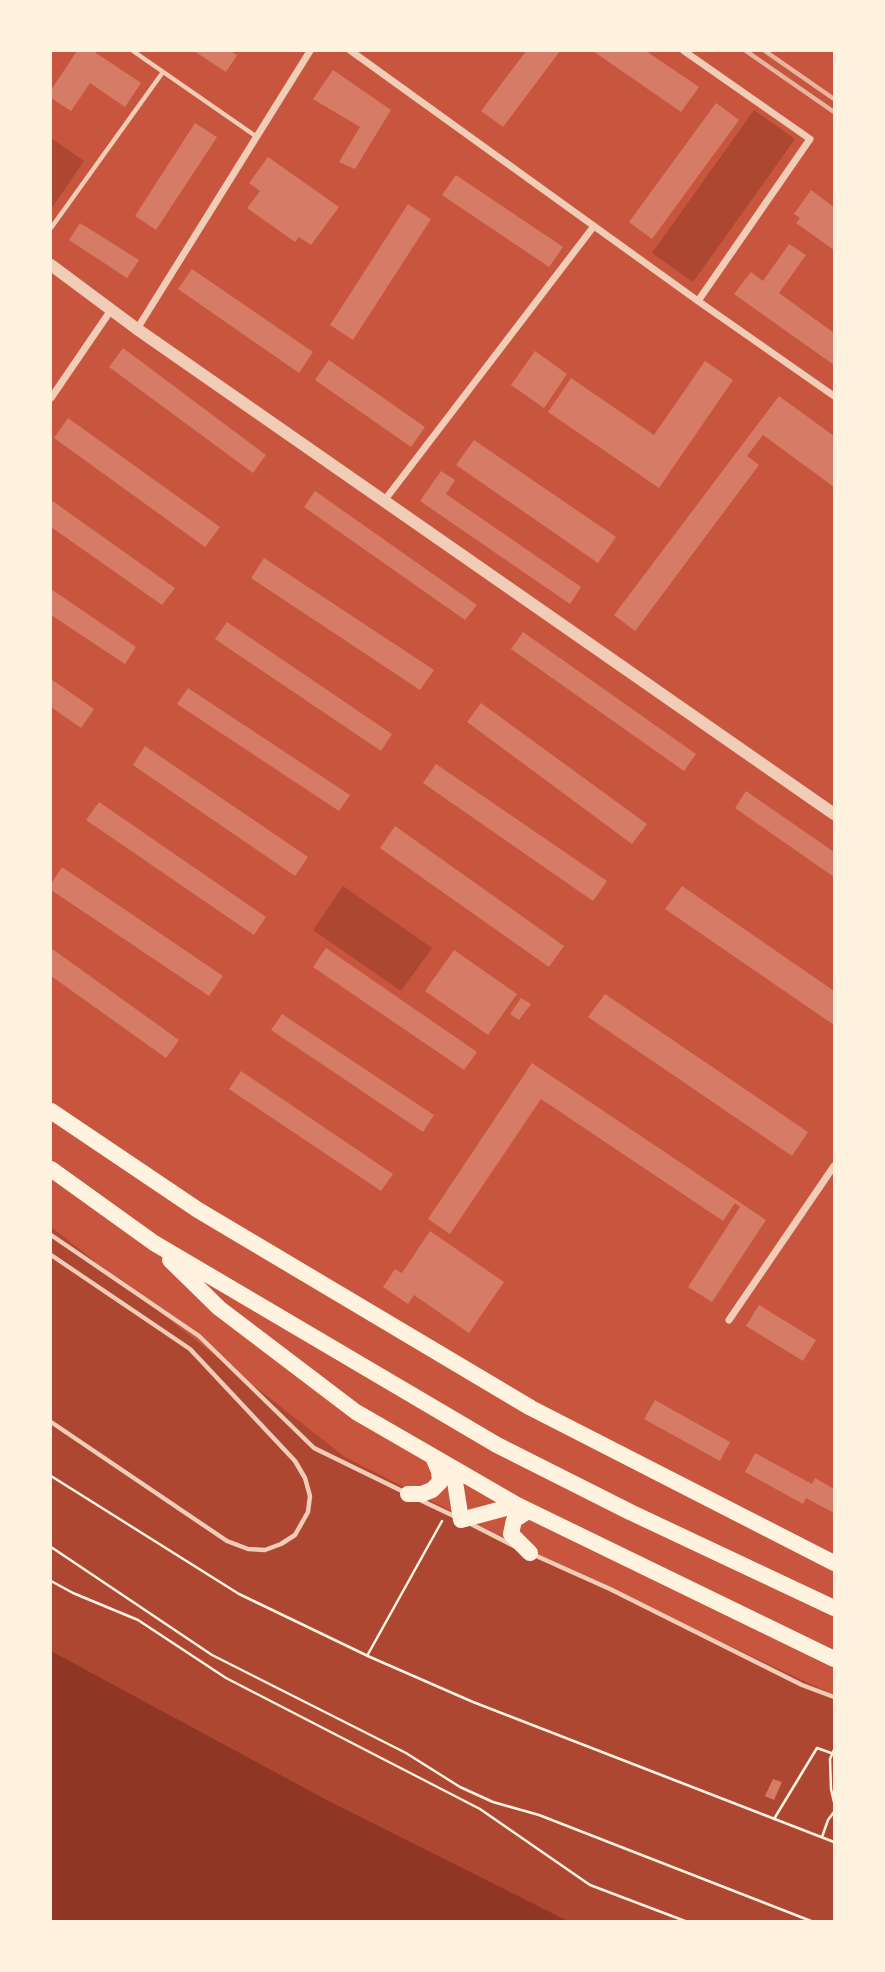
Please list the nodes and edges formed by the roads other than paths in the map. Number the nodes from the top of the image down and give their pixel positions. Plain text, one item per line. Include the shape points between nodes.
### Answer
1 (132, 51) edge
2 (310, 51) edge
3 (351, 51) edge
4 (684, 51) edge
5 (163, 72) junction
6 (257, 137) junction
7 (594, 226) junction
8 (51, 228) edge
9 (51, 265) edge
10 (698, 301) junction
11 (111, 310) junction
12 (137, 329) junction
13 (834, 396) edge
14 (51, 398) edge
15 (384, 501) junction
16 (834, 814) edge
17 (51, 1111) edge
18 (834, 1166) edge
19 (51, 1168) edge
20 (51, 1235) edge
21 (153, 1243) junction
22 (51, 1255) edge
23 (729, 1320) dead end
24 (51, 1422) edge
25 (433, 1457) junction
26 (453, 1468) junction
27 (408, 1494) junction
28 (523, 1508) junction
29 (454, 1516) junction
30 (530, 1553) junction
31 (834, 1563) edge
32 (834, 1608) edge
33 (834, 1659) edge
34 (834, 1697) edge

1 - 5 lane
2 - 6 street
3 - 7 street
4 - 10 street via 810,139
5 - 6 lane
5 - 8 lane
6 - 12 street
7 - 10 street
7 - 15 street
9 - 11 street
10 - 13 street
11 - 12 street
11 - 14 street
12 - 15 street
15 - 16 street
17 - 31 highway via 198,1210 531,1408
18 - 23 street
19 - 21 highway
20 - 27 lane via 199,1336 314,1448
21 - 25 highway via 229,1316 356,1412
21 - 32 highway via 497,1445
22 - 24 lane via 190,1349 295,1461 310,1496 308,1512 295,1535 281,1544 265,1550 248,1549 227,1541
25 - 26 highway
25 - 27 highway via 440,1482 422,1494
26 - 28 highway
26 - 29 highway
27 - 29 lane
28 - 29 highway
28 - 30 highway via 511,1534
28 - 33 highway
29 - 30 lane
30 - 34 lane

